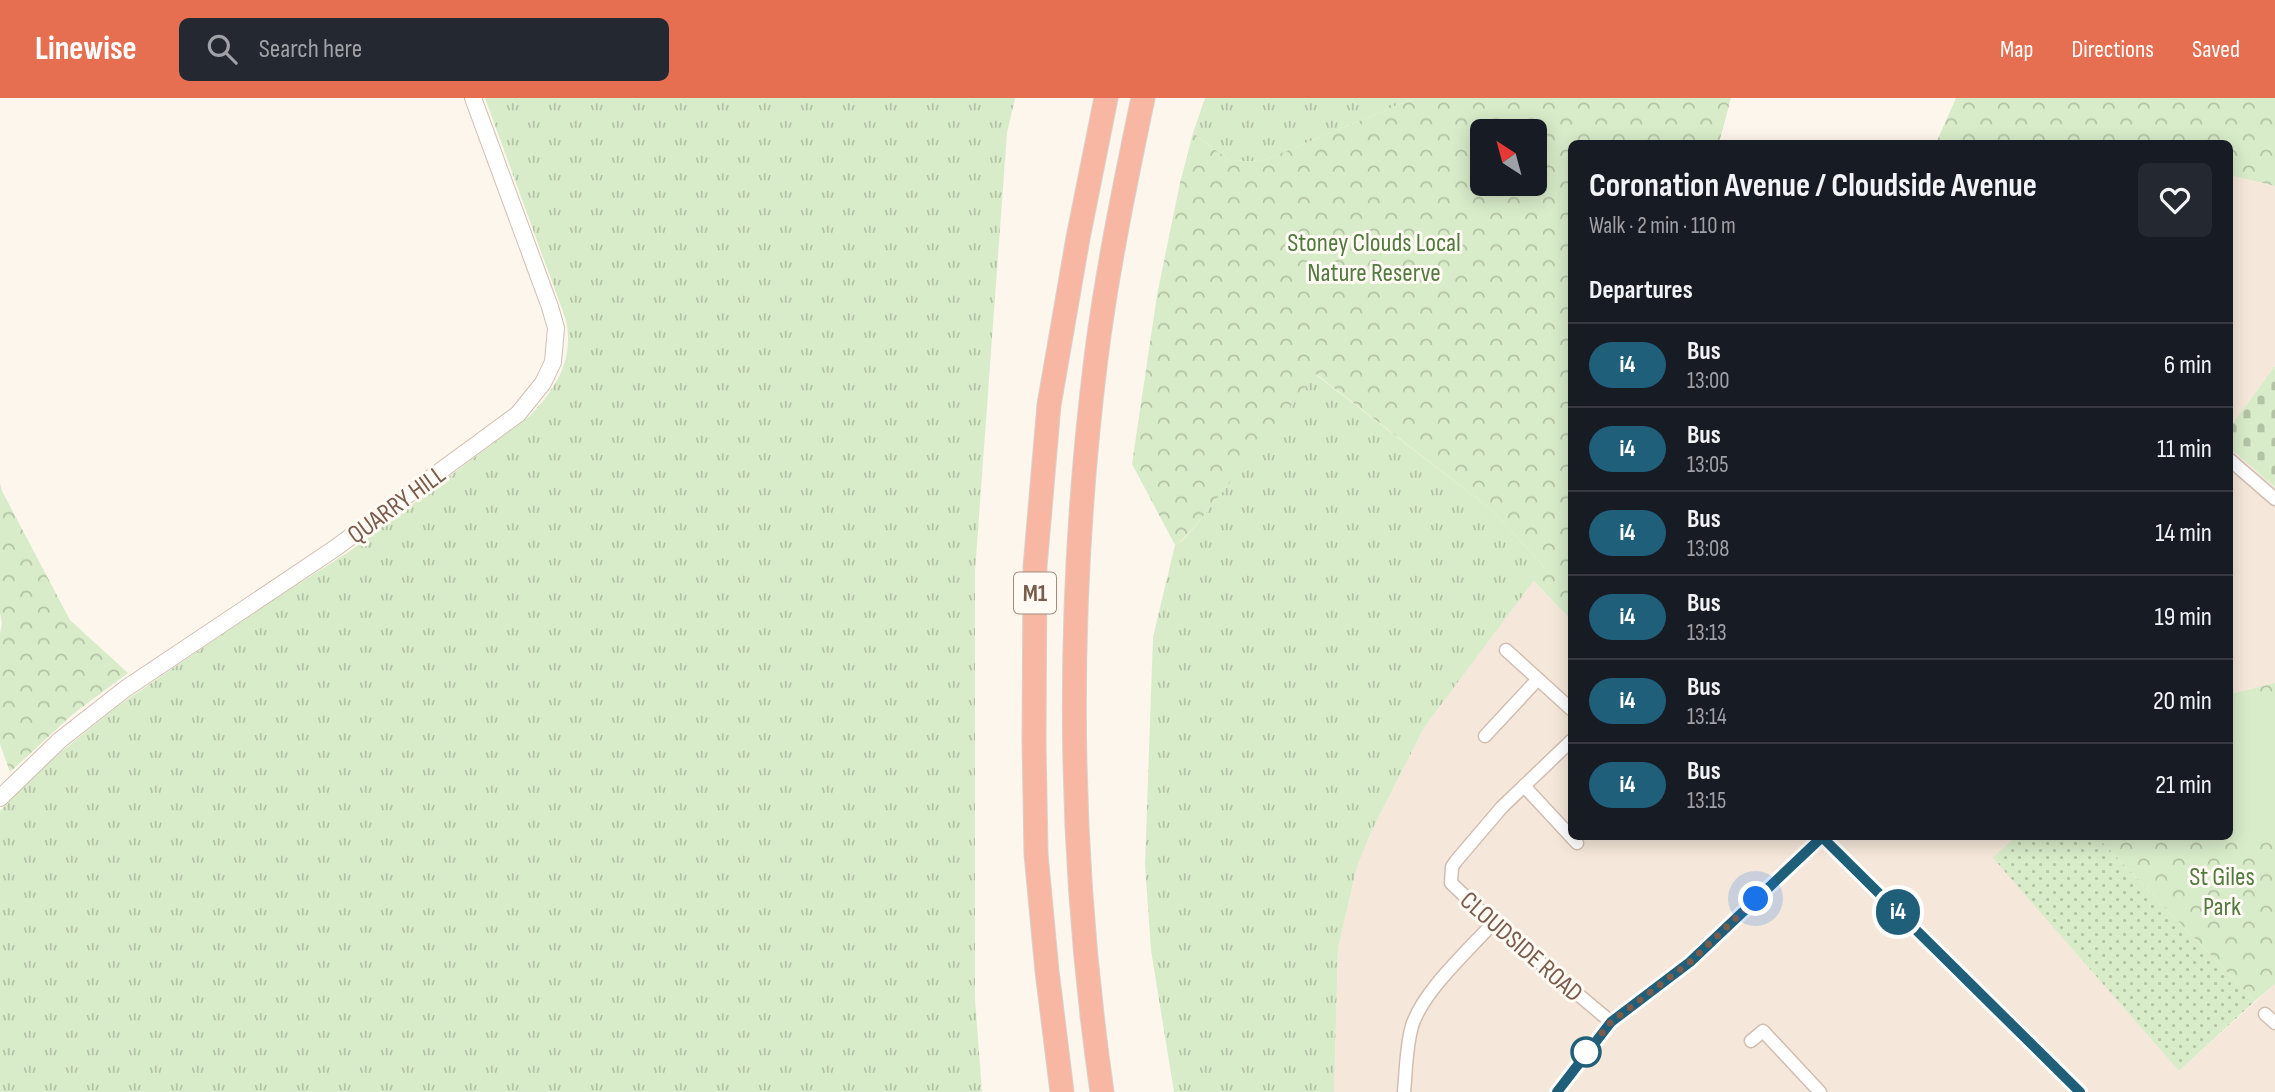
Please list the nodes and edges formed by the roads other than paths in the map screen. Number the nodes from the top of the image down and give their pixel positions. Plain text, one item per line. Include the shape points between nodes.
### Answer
1 (473, 98) edge
2 (1106, 98) edge
3 (1143, 98) edge
4 (2233, 463) edge
5 (2275, 499) edge
6 (1506, 650) dead end
7 (1538, 679) junction
8 (1568, 706) edge
9 (1485, 736) dead end
10 (1568, 744) edge
11 (1524, 786) junction
12 (0, 798) edge
13 (1568, 833) edge
14 (1820, 840) edge
15 (1826, 840) edge
16 (1493, 923) junction
17 (2265, 1014) dead end
18 (1611, 1022) junction
19 (2275, 1023) edge
20 (1751, 1041) dead end
21 (1062, 1092) edge
22 (1102, 1092) edge
23 (1404, 1092) edge
24 (1557, 1092) edge
25 (1819, 1092) edge
26 (2080, 1092) edge

1 - 12 street, QUARRY HILL via 556,328 553,362 543,383 518,414 434,477 125,689 60,740
2 - 21 highway, M1 via 1049,405 1035,567 1036,854
3 - 22 highway, M1 via 1097,356 1079,563 1076,796 1082,911
4 - 5 street
6 - 7 street
7 - 8 street
7 - 9 street
10 - 11 street, CLOUDSIDE ROAD
11 - 13 street
11 - 16 street, CLOUDSIDE ROAD via 1451,872 1452,886
14 - 18 street via 1690,962
15 - 26 street
16 - 18 street, CLOUDSIDE ROAD
16 - 23 street via 1419,1009 1411,1028
17 - 19 street
18 - 24 street
20 - 25 street via 1763,1031

